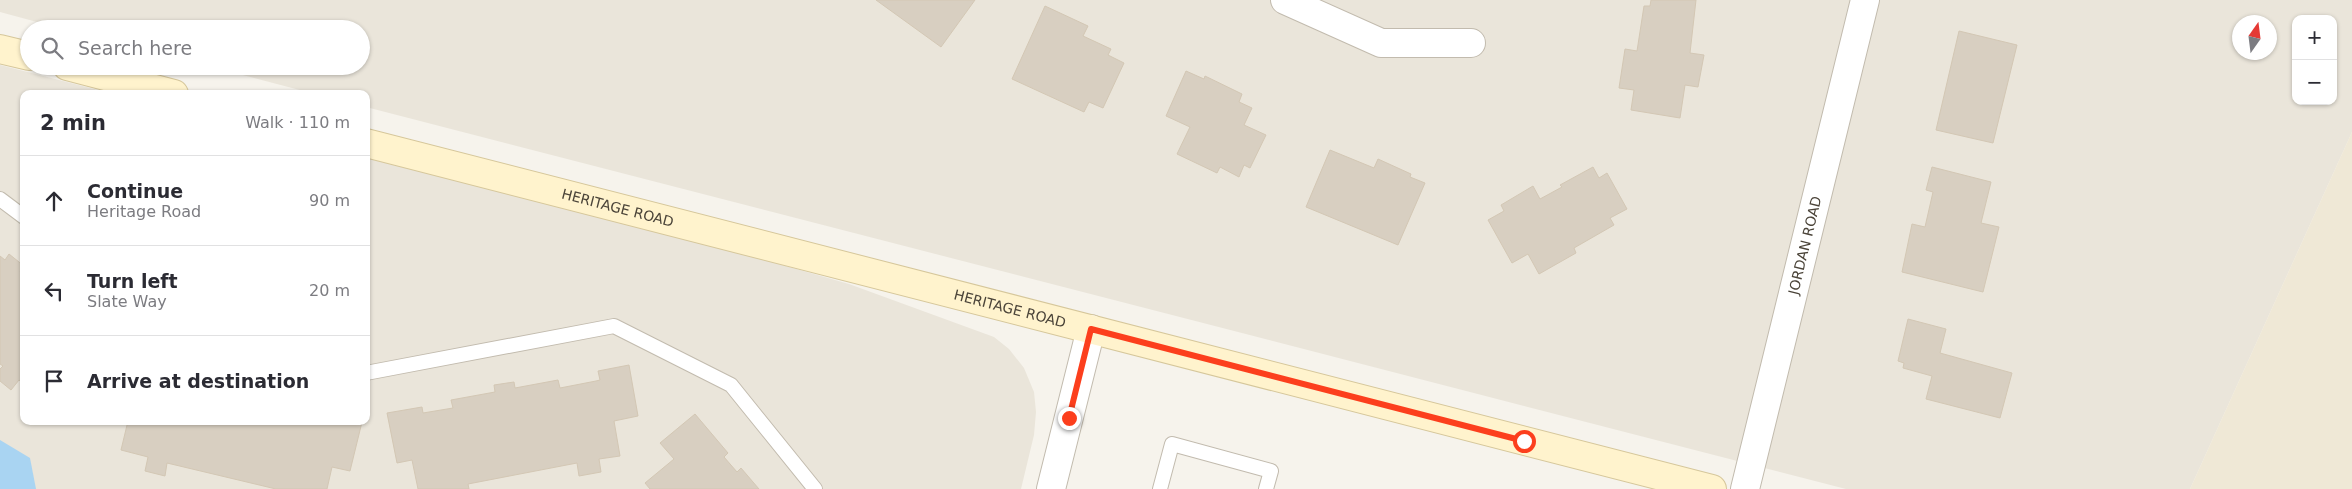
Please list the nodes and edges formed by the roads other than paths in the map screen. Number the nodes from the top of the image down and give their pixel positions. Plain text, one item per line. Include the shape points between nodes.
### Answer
1 (1285, 0) edge
2 (1865, 0) edge
3 (1471, 44) dead end
4 (0, 49) edge
5 (20, 54) edge
6 (101, 75) edge
7 (159, 90) edge
8 (370, 144) edge
9 (0, 199) edge
10 (20, 214) edge
11 (1091, 329) junction
12 (370, 372) edge
13 (815, 489) edge
14 (1051, 489) edge
15 (1160, 489) edge
16 (1266, 489) edge
17 (1712, 489) edge
18 (1745, 489) edge

1 - 3 street via 1381,43
2 - 18 street, JORDAN ROAD
4 - 5 main road
6 - 7 main road
8 - 11 main road, HERITAGE ROAD
9 - 10 lane
11 - 14 street
11 - 17 main road, HERITAGE ROAD
12 - 13 lane via 614,326 731,385
15 - 16 lane via 1172,444 1271,471

